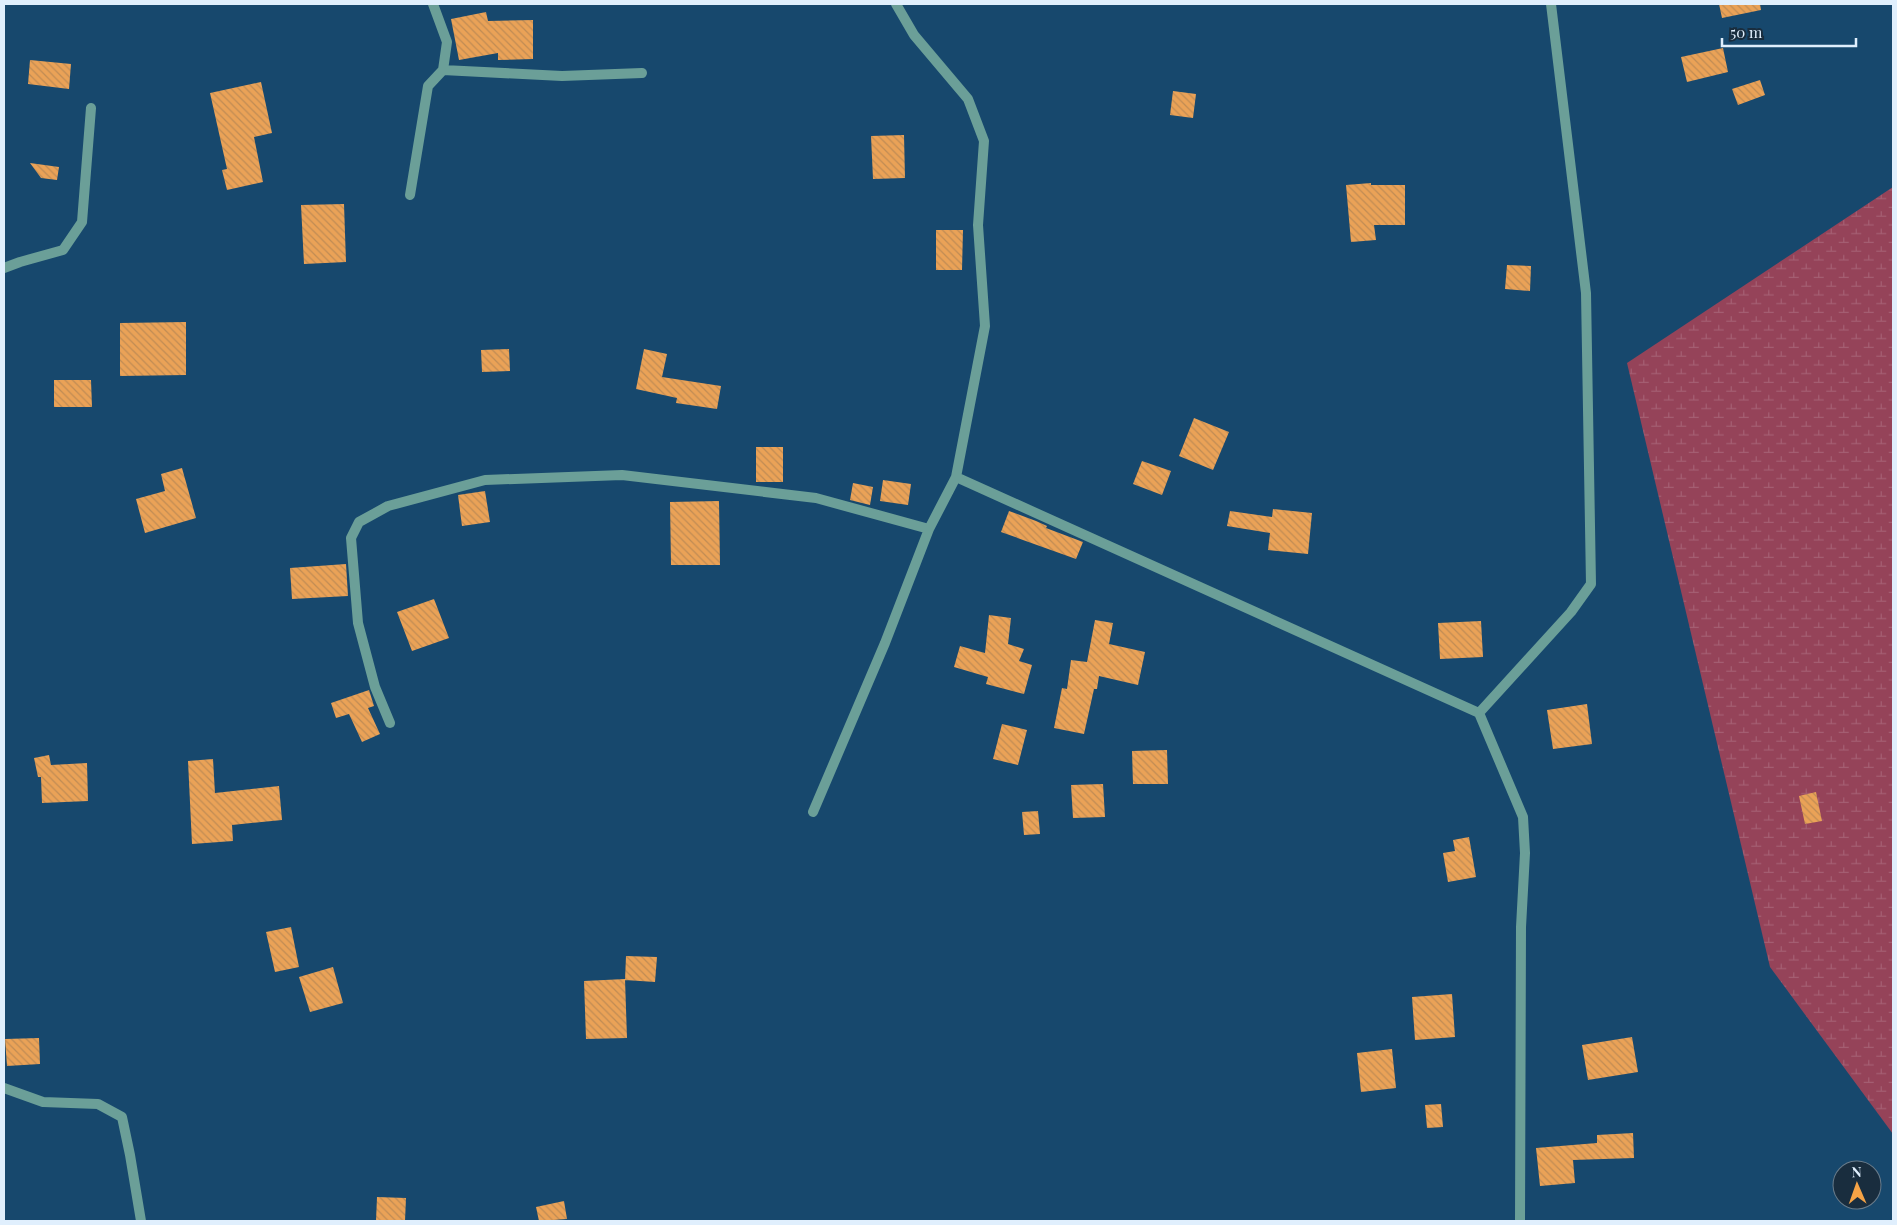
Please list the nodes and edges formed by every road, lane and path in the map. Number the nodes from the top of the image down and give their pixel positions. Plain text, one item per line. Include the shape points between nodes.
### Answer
1 (433, 4) edge
2 (896, 4) edge
3 (1551, 4) edge
4 (443, 70) junction
5 (642, 73) dead end
6 (91, 108) dead end
7 (410, 195) dead end
8 (4, 268) edge
9 (956, 477) junction
10 (929, 529) junction
11 (1479, 713) junction
12 (390, 723) dead end
13 (813, 812) dead end
14 (4, 1088) edge
15 (142, 1221) edge
16 (1520, 1221) edge

1 - 4 street via 446,42
2 - 9 street via 914,36 968,99 984,141 978,225 985,326
3 - 11 street via 1586,293 1591,584 1571,612
4 - 5 street via 562,76
4 - 7 street via 428,86
6 - 8 street via 82,222 64,250
9 - 10 street
9 - 11 street
10 - 12 street via 816,498 622,475 485,480 388,506 359,522 351,538 358,623 375,686
10 - 13 street via 885,643
11 - 16 street via 1522,816 1525,854 1521,926
14 - 15 street via 43,1102 98,1104 122,1117

